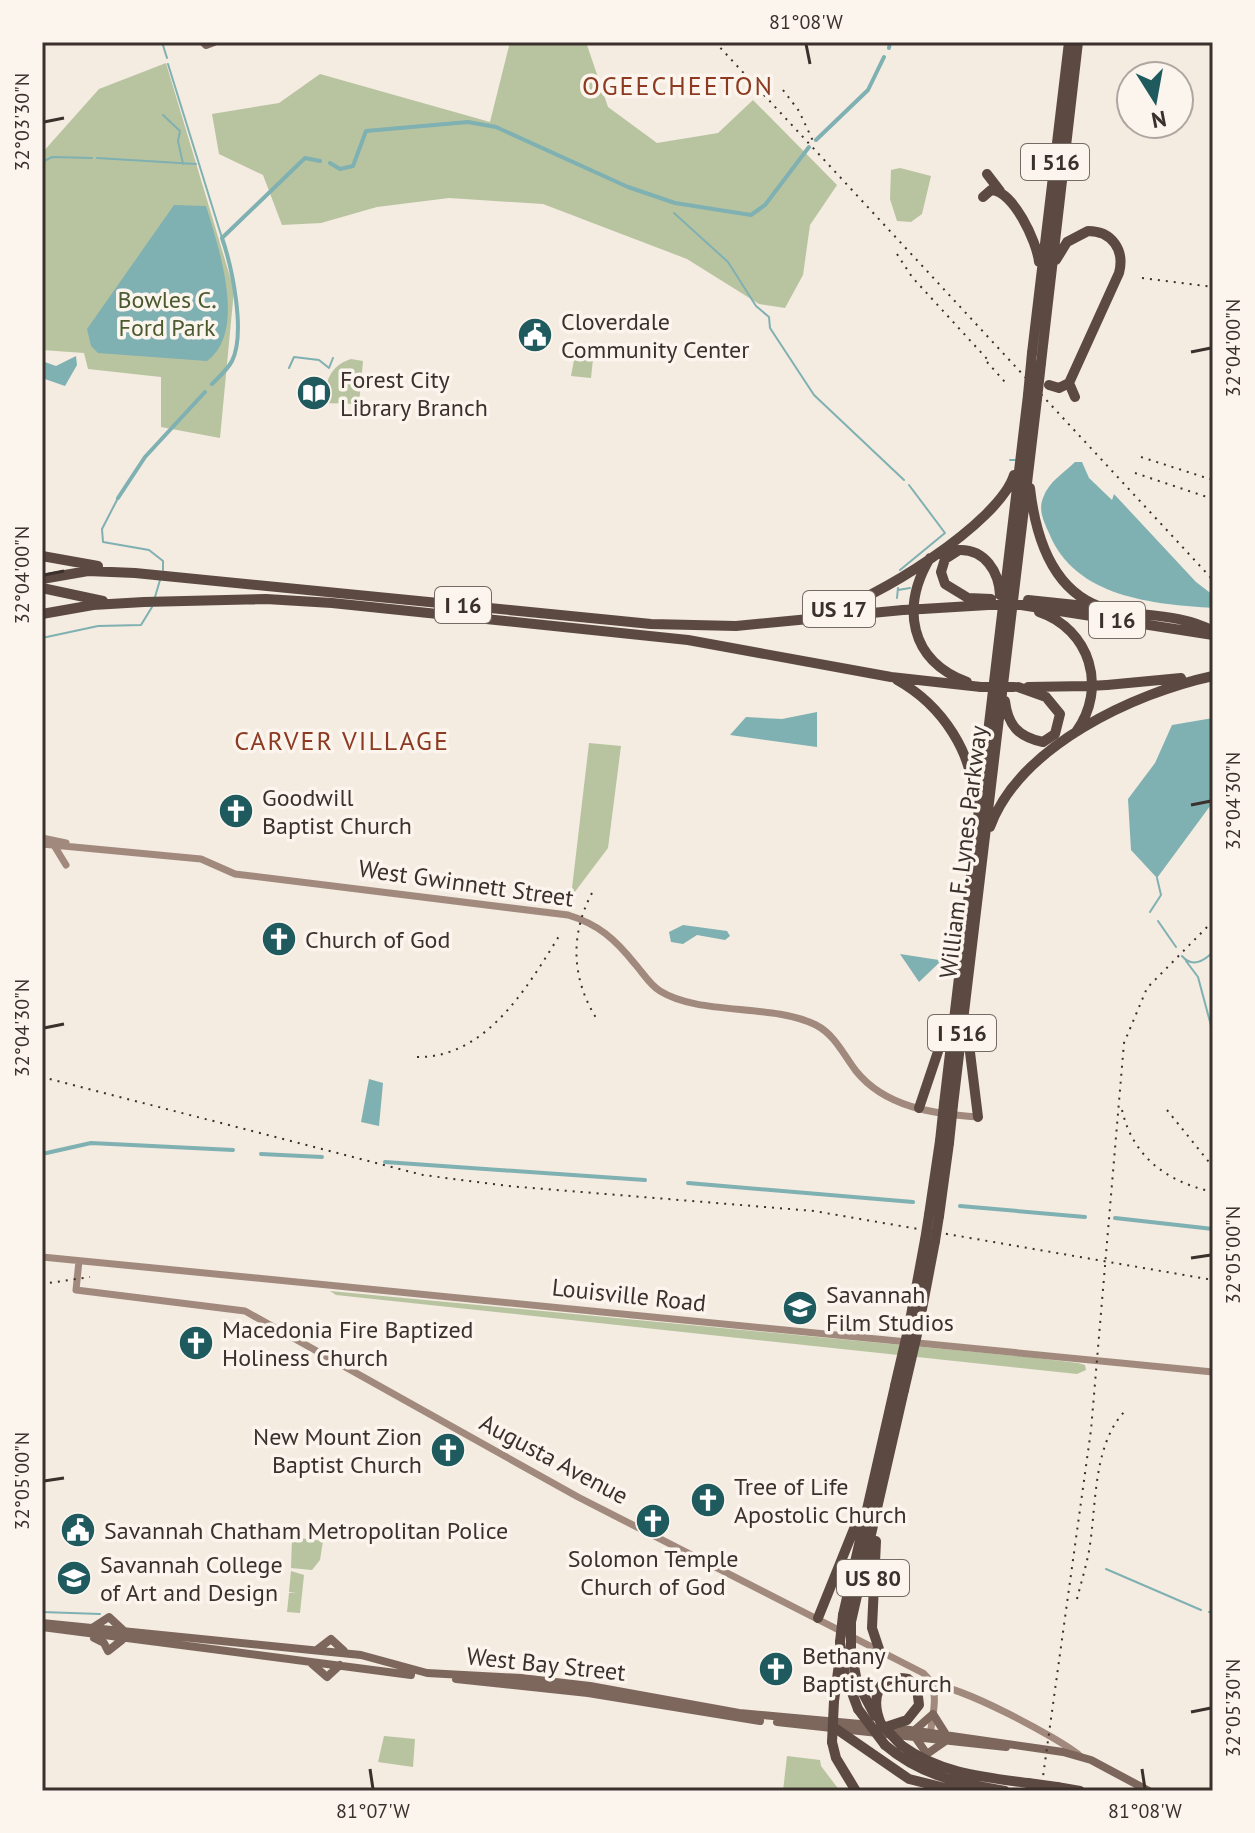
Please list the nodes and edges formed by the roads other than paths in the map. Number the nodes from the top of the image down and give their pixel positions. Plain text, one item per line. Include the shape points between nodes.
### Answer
1 (1069, 42) edge
2 (1078, 42) edge
3 (987, 174) dead end
4 (1001, 193) junction
5 (983, 197) dead end
6 (1045, 280) junction
7 (1069, 383) junction
8 (1049, 385) dead end
9 (1032, 397) junction
10 (1075, 397) dead end
11 (1025, 458) junction
12 (42, 556) edge
13 (931, 556) junction
14 (135, 573) junction
15 (42, 579) edge
16 (42, 588) edge
17 (990, 602) junction
18 (1021, 602) junction
19 (121, 603) junction
20 (1113, 610) junction
21 (42, 614) edge
22 (736, 626) junction
23 (1213, 633) edge
24 (1213, 675) edge
25 (891, 677) junction
26 (981, 687) junction
27 (1012, 687) junction
28 (991, 710) junction
29 (1070, 739) junction
30 (42, 838) edge
31 (42, 844) edge
32 (53, 845) junction
33 (76, 846) junction
34 (983, 856) junction
35 (66, 865) dead end
36 (969, 897) junction
37 (969, 960) junction
38 (957, 986) junction
39 (949, 1104) junction
40 (919, 1108) junction
41 (978, 1117) joint
42 (42, 1257) edge
43 (79, 1261) junction
44 (1213, 1372) edge
45 (900, 1388) junction
46 (870, 1494) junction
47 (879, 1505) junction
48 (813, 1615) junction
49 (847, 1619) junction
50 (42, 1625) edge
51 (872, 1628) junction
52 (66, 1632) junction
53 (127, 1636) junction
54 (865, 1642) junction
55 (844, 1647) junction
56 (879, 1649) junction
57 (933, 1686) junction
58 (933, 1714) junction
59 (880, 1721) junction
60 (835, 1728) junction
61 (913, 1733) junction
62 (930, 1735) junction
63 (947, 1737) junction
64 (1080, 1756) junction
65 (914, 1760) junction
66 (937, 1777) junction
67 (856, 1791) edge
68 (987, 1791) edge
69 (1005, 1791) edge
70 (1080, 1791) edge
71 (1149, 1791) edge

1 - 6 highway, William F. Lynes Parkway / I 516
2 - 6 highway, William F. Lynes Parkway / I 516
3 - 4 highway
4 - 5 highway via 991,190
4 - 6 highway via 1033,238
6 - 7 highway via 1058,252 1081,232 1103,233 1118,248 1119,273
6 - 9 highway, William F. Lynes Parkway / I 516, bridge via 1032,353
6 - 9 highway, William F. Lynes Parkway / I 516, bridge via 1041,363
7 - 8 highway
7 - 10 highway
9 - 11 highway, William F. Lynes Parkway / I 516
11 - 13 highway, US 17 via 998,506
11 - 20 highway via 1035,521 1050,565 1069,587
11 - 27 highway, William F. Lynes Parkway / I 516
11 - 28 highway, William F. Lynes Parkway / I 516
12 - 14 highway
13 - 22 highway, US 17 via 849,606
13 - 26 highway via 912,597 921,644 946,671
14 - 15 highway, I 16 via 88,571
14 - 22 highway, I 16 via 651,624
16 - 19 highway
17 - 18 highway, I 16, bridge
17 - 22 highway, I 16, bridge
17 - 28 highway via 968,598 945,584 945,559 959,550 973,552 986,560 997,578
18 - 20 highway via 1061,601
18 - 23 highway, I 16
18 - 29 highway via 1060,621 1086,652 1094,686 1085,718
19 - 21 highway, I 16
19 - 25 highway, I 16 via 332,603 688,640
20 - 23 highway via 1184,621
24 - 27 highway, I 16, bridge
24 - 29 highway via 1152,691
25 - 26 highway, I 16
25 - 36 highway via 938,712 963,748 974,801
26 - 27 highway, I 16, bridge
27 - 27 highway via 1046,697 1058,709 1060,721 1050,738 1036,740 1015,730 1007,713
27 - 34 highway, William F. Lynes Parkway / I 516
28 - 36 highway, William F. Lynes Parkway / I 516
29 - 34 highway via 1029,767 1009,791 993,818
30 - 33 main road, West Gwinnett Street
31 - 32 main road, West Gwinnett Street
32 - 33 main road, West Gwinnett Street
32 - 35 main road
33 - 40 main road, West Gwinnett Street via 201,859 235,874 574,916 596,924 618,943 661,992 814,1024 835,1040 877,1093
34 - 37 highway, William F. Lynes Parkway / I 516
36 - 38 highway, William F. Lynes Parkway / I 516
37 - 39 highway, William F. Lynes Parkway / I 516
37 - 41 highway via 967,1030
38 - 39 highway, William F. Lynes Parkway / I 516
38 - 40 highway
39 - 45 highway, William F. Lynes Parkway / I 516, bridge via 930,1241
40 - 41 main road, West Gwinnett Street
42 - 43 main road, Louisville Road
43 - 44 main road, Louisville Road
43 - 48 main road, Augusta Avenue via 76,1290 245,1311 513,1462
45 - 46 highway, William F. Lynes Parkway / I 516
45 - 47 highway, William F. Lynes Parkway / I 516
46 - 48 highway, US 80 via 824,1603
46 - 49 highway, William F. Lynes Parkway / I 516
47 - 49 highway, William F. Lynes Parkway / I 516
47 - 51 highway, US 80
48 - 54 main road, Augusta Avenue / US 80
49 - 55 highway, William F. Lynes Parkway / I 516, bridge
50 - 52 main road, West Bay Street
50 - 53 main road, West Bay Street
51 - 54 highway
51 - 56 highway, US 80
52 - 53 main road, West Bay Street
52 - 53 main road via 96,1639 108,1651
53 - 59 main road, West Bay Street via 348,1653 433,1674 521,1678 739,1713
53 - 60 main road, West Bay Street via 434,1679 588,1693 726,1718
54 - 56 main road, Augusta Avenue / US 80
55 - 59 highway, William F. Lynes Parkway / I 516
55 - 65 highway, William F. Lynes Parkway / I 516, bridge via 845,1674 858,1709 885,1745
55 - 67 highway, bridge via 832,1742
56 - 57 main road, Augusta Avenue / US 80 via 923,1673
57 - 58 main road
57 - 64 main road, Augusta Avenue via 951,1687
58 - 61 main road
58 - 62 main road
58 - 63 main road
59 - 59 highway via 875,1703 881,1684 898,1677 913,1683 919,1694 917,1710 907,1720
59 - 61 main road, West Bay Street
59 - 65 highway, William F. Lynes Parkway / I 516, bridge
60 - 61 main road, West Bay Street
60 - 66 highway via 915,1782
61 - 62 main road, West Bay Street
61 - 63 main road via 927,1754
62 - 63 main road, West Bay Street
63 - 64 main road, West Bay Street
64 - 71 main road, West Bay Street
65 - 66 highway, William F. Lynes Parkway / I 516
66 - 68 highway
66 - 69 highway, William F. Lynes Parkway / I 516
66 - 70 highway, William F. Lynes Parkway / I 516, bridge

